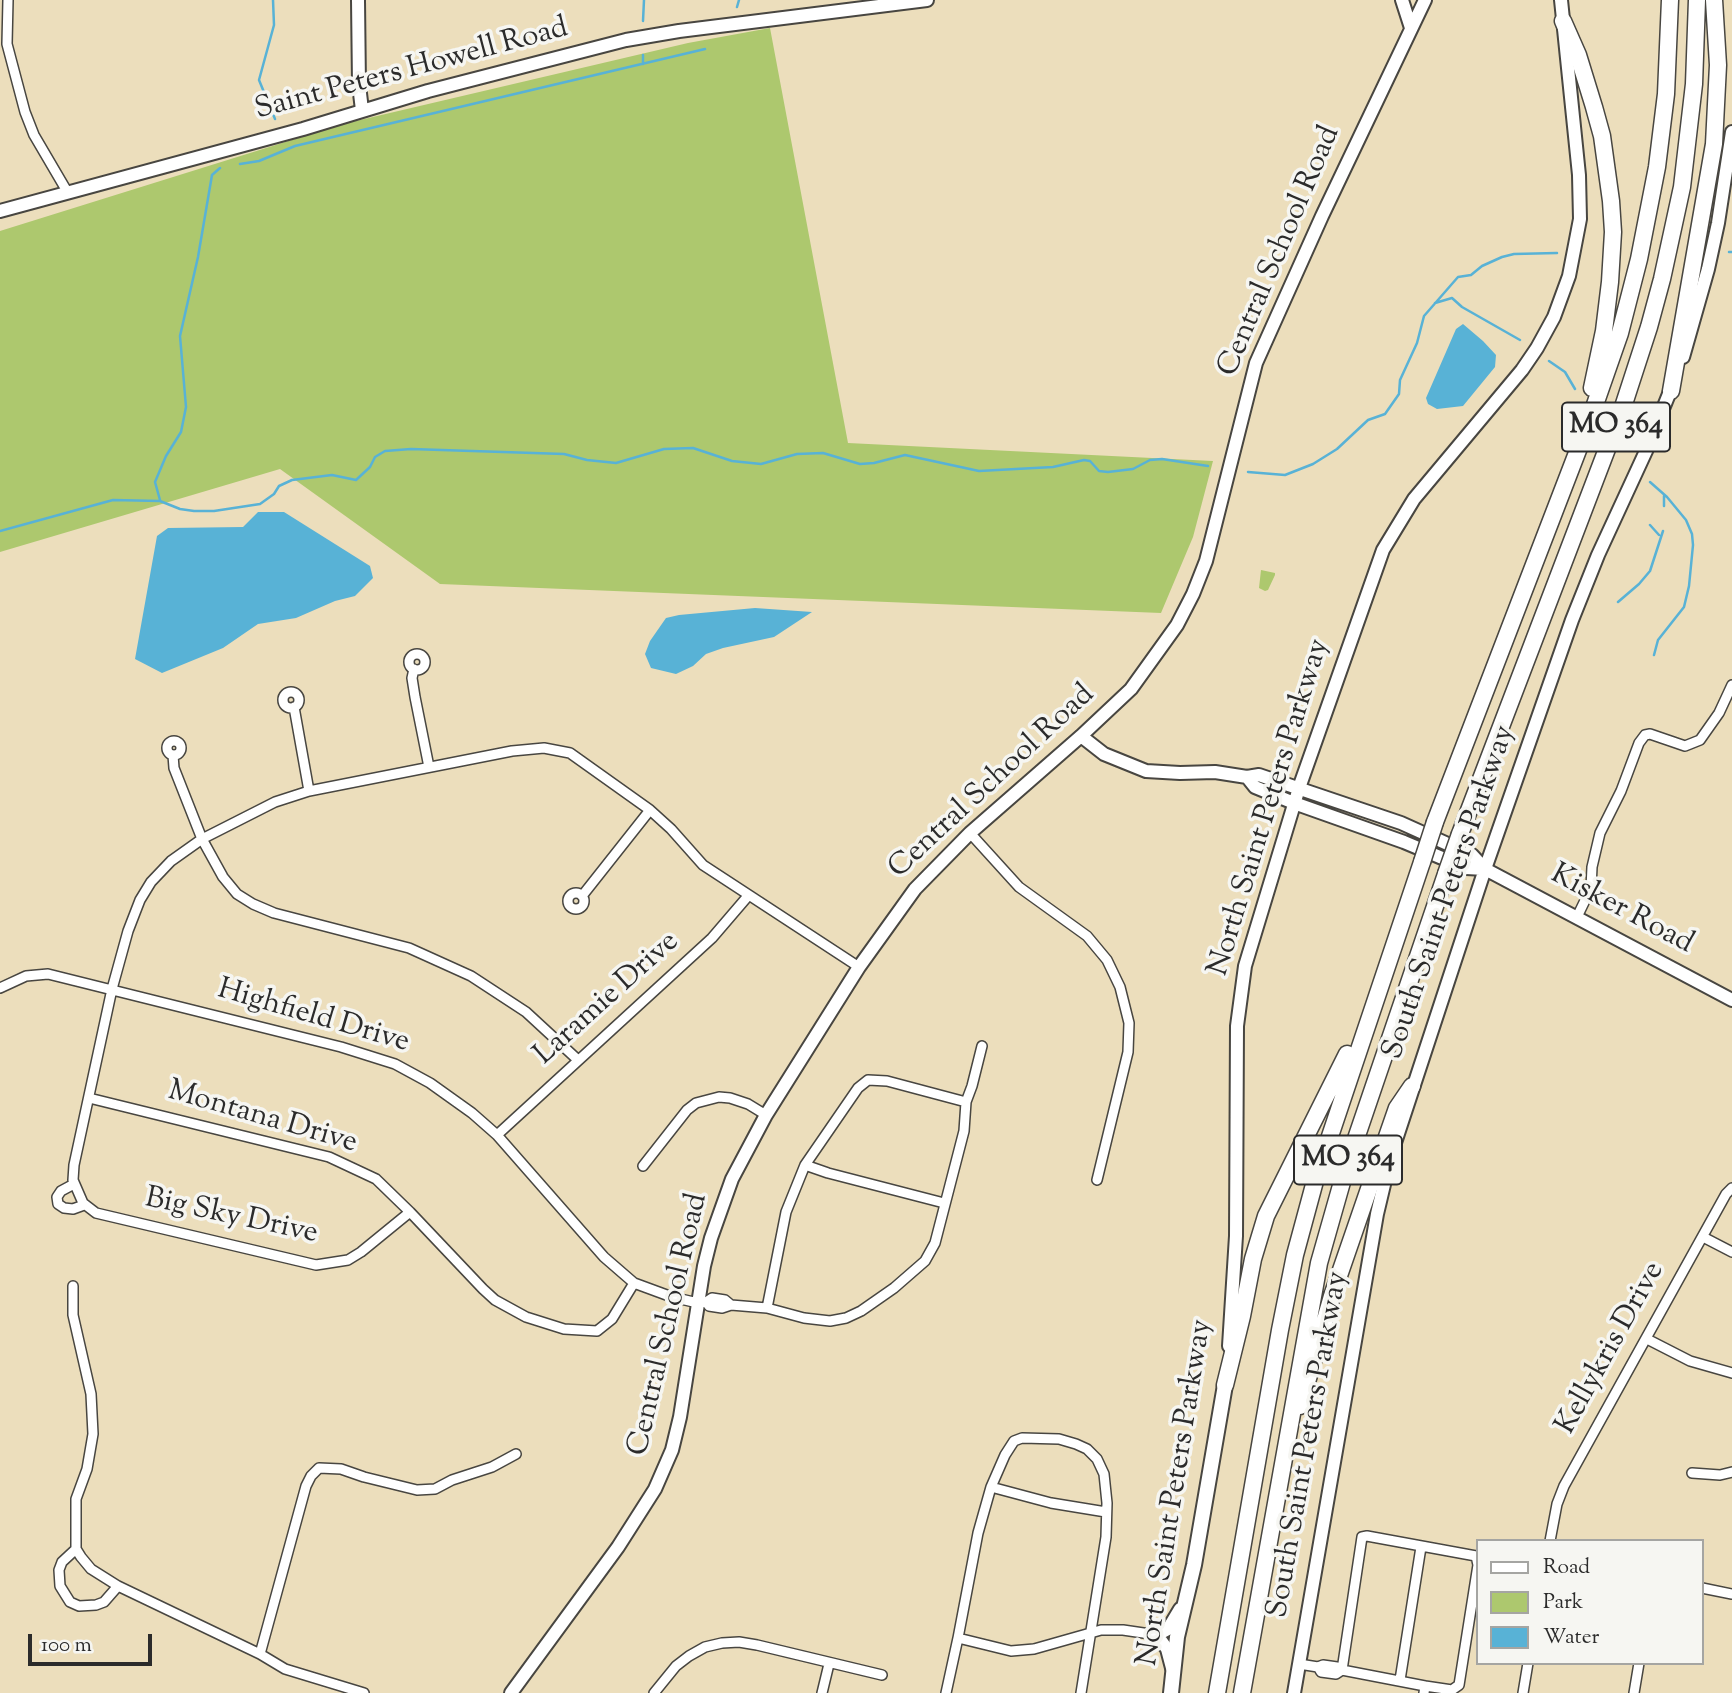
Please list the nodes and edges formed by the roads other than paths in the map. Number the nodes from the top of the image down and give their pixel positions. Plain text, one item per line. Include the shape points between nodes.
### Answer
1 (8, 0) edge
2 (358, 0) edge
3 (927, 0) edge
4 (1402, 0) edge
5 (1424, 0) edge
6 (1561, 0) edge
7 (1670, 0) edge
8 (1697, 0) edge
9 (1714, 0) edge
10 (1563, 21) junction
11 (1411, 28) junction
12 (3, 44) edge
13 (362, 110) junction
14 (1732, 132) edge
15 (68, 193) junction
16 (0, 211) edge
17 (1671, 391) junction
18 (1576, 455) junction
19 (414, 669) dead end
20 (1732, 685) edge
21 (294, 707) dead end
22 (1082, 736) junction
23 (173, 755) dead end
24 (429, 767) junction
25 (1247, 777) junction
26 (1299, 788) junction
27 (309, 791) junction
28 (1294, 803) junction
29 (650, 810) junction
30 (970, 833) junction
31 (202, 839) junction
32 (1485, 869) junction
33 (582, 896) dead end
34 (748, 896) junction
35 (1577, 917) junction
36 (859, 967) junction
37 (0, 988) edge
38 (113, 989) junction
39 (1378, 989) junction
40 (1732, 1000) edge
41 (982, 1045) dead end
42 (578, 1060) junction
43 (1412, 1086) junction
44 (89, 1098) junction
45 (966, 1102) junction
46 (765, 1115) junction
47 (497, 1135) junction
48 (805, 1165) junction
49 (643, 1166) dead end
50 (1097, 1180) dead end
51 (75, 1188) junction
52 (1732, 1188) edge
53 (944, 1203) junction
54 (85, 1205) junction
55 (410, 1212) junction
56 (1703, 1237) junction
57 (1732, 1252) edge
58 (634, 1283) junction
59 (73, 1286) dead end
60 (702, 1302) junction
61 (767, 1308) junction
62 (1647, 1339) junction
63 (1732, 1373) edge
64 (1225, 1385) junction
65 (516, 1454) dead end
66 (1283, 1455) junction
67 (1732, 1472) edge
68 (1692, 1473) dead end
69 (991, 1487) junction
70 (1106, 1512) junction
71 (1550, 1539) edge
72 (1422, 1547) junction
73 (76, 1549) junction
74 (1476, 1556) edge
75 (1476, 1573) edge
76 (118, 1586) junction
77 (1704, 1588) edge
78 (1732, 1594) edge
79 (1184, 1603) junction
80 (1091, 1633) junction
81 (1157, 1635) junction
82 (958, 1639) junction
83 (260, 1654) junction
84 (829, 1664) junction
85 (1299, 1664) junction
86 (1528, 1665) edge
87 (1639, 1665) edge
88 (1342, 1671) junction
89 (1173, 1673) junction
90 (882, 1675) dead end
91 (1400, 1680) junction
92 (1425, 1689) edge
93 (364, 1693) edge
94 (511, 1693) edge
95 (653, 1693) edge
96 (822, 1693) edge
97 (946, 1693) edge
98 (1081, 1693) edge
99 (1171, 1693) edge
100 (1217, 1693) edge
101 (1242, 1693) edge
102 (1294, 1693) edge
103 (1523, 1693) edge
104 (1633, 1693) edge

1 - 12 street
2 - 13 main road
3 - 13 main road, Saint Peters Howell Road via 626,40
4 - 11 main road
5 - 11 main road, Central School Road
6 - 10 main road, North Saint Peters Parkway
7 - 18 highway, MO 364 via 1662,126 1647,222 1620,333
8 - 66 highway, MO 364, bridge via 1694,85 1682,187 1649,327 1623,407 1460,834 1353,1144 1311,1295
9 - 17 highway via 1718,65 1714,144
10 - 18 highway via 1602,136 1613,232 1604,331
10 - 26 main road, North Saint Peters Parkway via 1580,200 1576,245 1563,294 1545,335 1522,370 1424,485 1389,538
11 - 22 main road, Central School Road via 1256,363 1217,520 1193,594 1130,689
12 - 15 street via 34,135
13 - 15 main road, Saint Peters Howell Road
14 - 17 main road, South Saint Peters Parkway via 1708,270
15 - 16 main road, Saint Peters Howell Road
17 - 32 main road, South Saint Peters Parkway via 1585,585
18 - 39 highway, MO 364, bridge via 1435,822
19 - 24 street
20 - 35 street via 1700,740 1685,746 1650,734 1639,743 1600,832 1591,888
21 - 27 street
22 - 25 main road, Kisker Road via 1116,761 1146,771
22 - 30 main road, Central School Road
23 - 31 street
24 - 27 street
24 - 29 street via 512,751 544,748 570,752
25 - 26 main road, Kisker Road via 1259,775
25 - 28 main road, Kisker Road via 1255,787
26 - 28 main road, North Saint Peters Parkway
26 - 32 main road, Kisker Road via 1401,823 1472,855
27 - 31 street
28 - 32 main road, Kisker Road via 1466,868
28 - 64 main road, North Saint Peters Parkway via 1240,996 1235,1270
29 - 33 street
29 - 34 street via 703,865
30 - 36 main road, Central School Road via 915,889
30 - 50 street via 1018,887 1087,936 1107,960 1120,987 1129,1023 1128,1052
31 - 38 street via 171,861 145,891 128,931
31 - 42 street via 228,883 253,904 410,948 471,976 526,1012
32 - 35 main road, Kisker Road
32 - 43 main road, South Saint Peters Parkway
34 - 36 street
34 - 42 street, Laramie Drive via 712,938
35 - 40 main road, Kisker Road
36 - 46 main road, Central School Road
37 - 38 street, Highfield Drive via 26,976 48,974
38 - 44 street
38 - 47 street, Highfield Drive via 395,1063 424,1079
39 - 64 highway via 1266,1216
39 - 100 highway, MO 364 via 1315,1181 1293,1265
41 - 45 street, Highfield Drive
42 - 47 street, Laramie Drive
43 - 66 highway via 1382,1150
43 - 85 main road, South Saint Peters Parkway via 1377,1214
44 - 51 street via 75,1165
44 - 55 street, Montana Drive via 329,1157 376,1179
45 - 48 street via 868,1080 850,1097
45 - 53 street, Highfield Drive via 964,1131
46 - 49 street via 730,1098 696,1103
46 - 60 main road, Central School Road via 721,1209 709,1247
47 - 58 street, Highfield Drive via 604,1257
48 - 53 street
48 - 61 street via 786,1212
51 - 54 street
51 - 54 street, Big Sky Drive via 61,1191 58,1204 73,1209
52 - 56 street, Kellykris Drive
53 - 61 street, Highfield Drive via 935,1243 925,1261 861,1311 830,1321
54 - 55 street, Big Sky Drive via 96,1213 316,1265 348,1260
55 - 58 street, Montana Drive via 495,1300 526,1317 591,1333 612,1319
56 - 57 street
56 - 62 street, Kellykris Drive
58 - 60 street, Highfield Drive
59 - 73 street via 73,1315 91,1394 93,1434 76,1499
60 - 61 street, Highfield Drive via 722,1308
60 - 94 main road, Central School Road via 672,1450 655,1489 624,1539
62 - 63 street via 1690,1361
62 - 71 street, Kellykris Drive via 1564,1486
64 - 79 main road, North Saint Peters Parkway
65 - 83 street via 435,1489 417,1490 341,1469 319,1468 306,1486
66 - 101 highway, MO 364
67 - 68 street
69 - 70 street
69 - 70 street via 1014,1441 1059,1439 1087,1449 1097,1459 1104,1474
69 - 82 street
70 - 80 street
72 - 74 street
72 - 88 street via 1362,1537
72 - 91 street
73 - 76 street via 91,1569
73 - 76 street via 59,1570 60,1587 70,1602 96,1605
75 - 92 street via 1459,1685 1452,1690
76 - 83 street
77 - 78 street
79 - 81 main road via 1168,1629
79 - 89 main road, North Saint Peters Parkway
80 - 81 street via 1123,1630
80 - 82 street via 1012,1651
80 - 98 street
81 - 89 main road via 1167,1649
82 - 97 street
83 - 93 street via 285,1669
84 - 90 street
84 - 95 street via 757,1645 722,1643 689,1656
84 - 96 street
85 - 88 street
85 - 102 main road, South Saint Peters Parkway
86 - 103 street
87 - 104 street
88 - 91 street
89 - 99 main road, North Saint Peters Parkway
91 - 92 street

